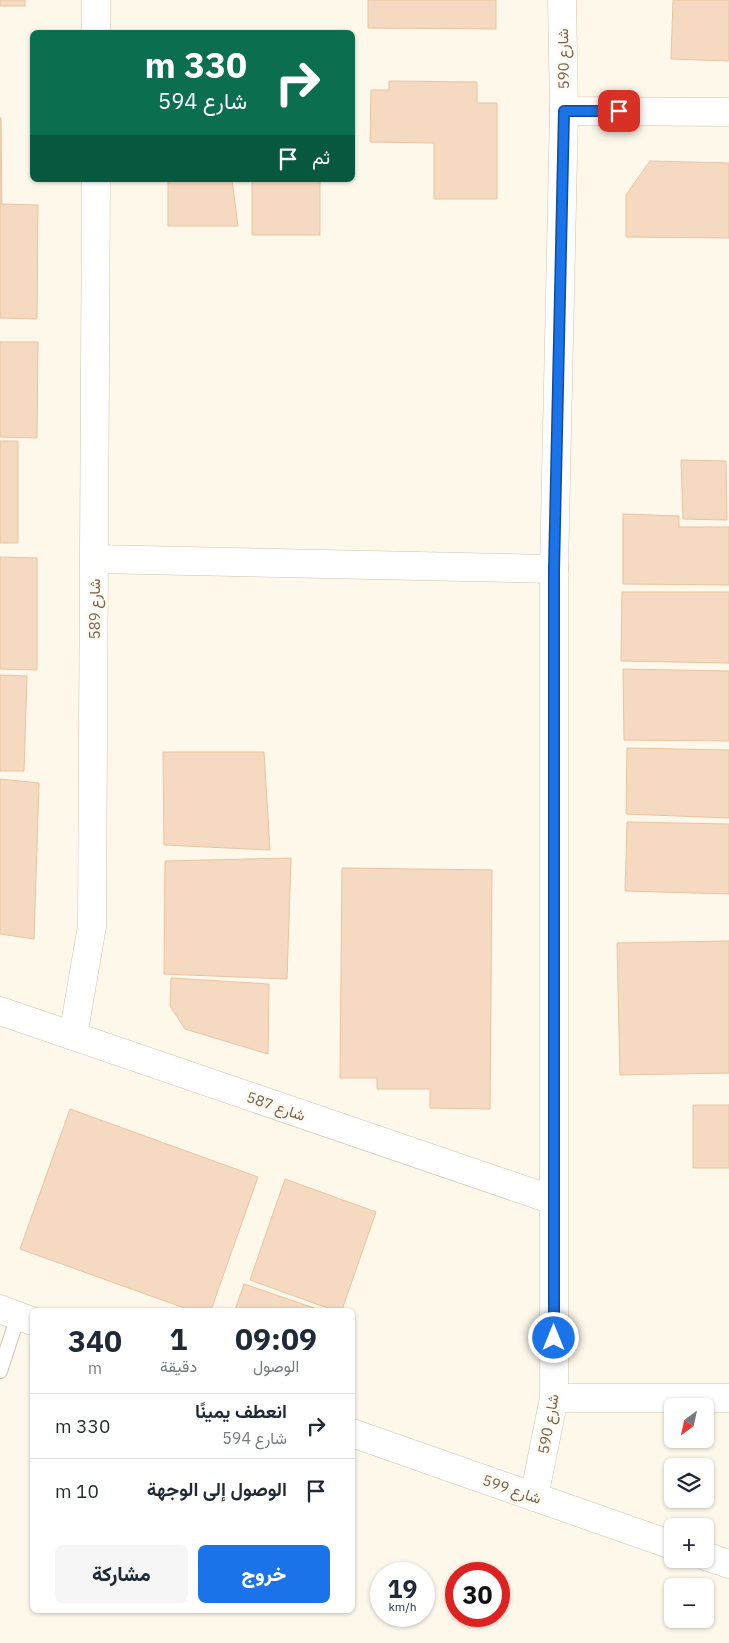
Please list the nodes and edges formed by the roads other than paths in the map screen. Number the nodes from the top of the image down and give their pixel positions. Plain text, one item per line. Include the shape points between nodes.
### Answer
1 (96, 0) edge
2 (562, 0) edge
3 (96, 30) edge
4 (564, 111) junction
5 (729, 112) edge
6 (96, 182) edge
7 (95, 559) junction
8 (554, 570) junction
9 (0, 1011) edge
10 (73, 1036) junction
11 (553, 1200) junction
12 (17, 1315) edge
13 (0, 1371) edge
14 (554, 1398) junction
15 (729, 1398) edge
16 (355, 1434) edge
17 (534, 1496) junction
18 (664, 1541) edge
19 (714, 1559) edge
20 (729, 1564) edge

1 - 3 street
2 - 4 street, شارع 590
4 - 5 street
4 - 8 street, شارع 590
6 - 7 street, شارع 589
7 - 8 street
7 - 10 street, شارع 589 via 92,926
8 - 11 street, شارع 590
9 - 10 street, شارع 587
10 - 11 street, شارع 587
11 - 14 street, شارع 590
12 - 13 lane
14 - 15 street
14 - 17 street, شارع 590
16 - 17 street, شارع 599
17 - 18 street, شارع 599
19 - 20 street

